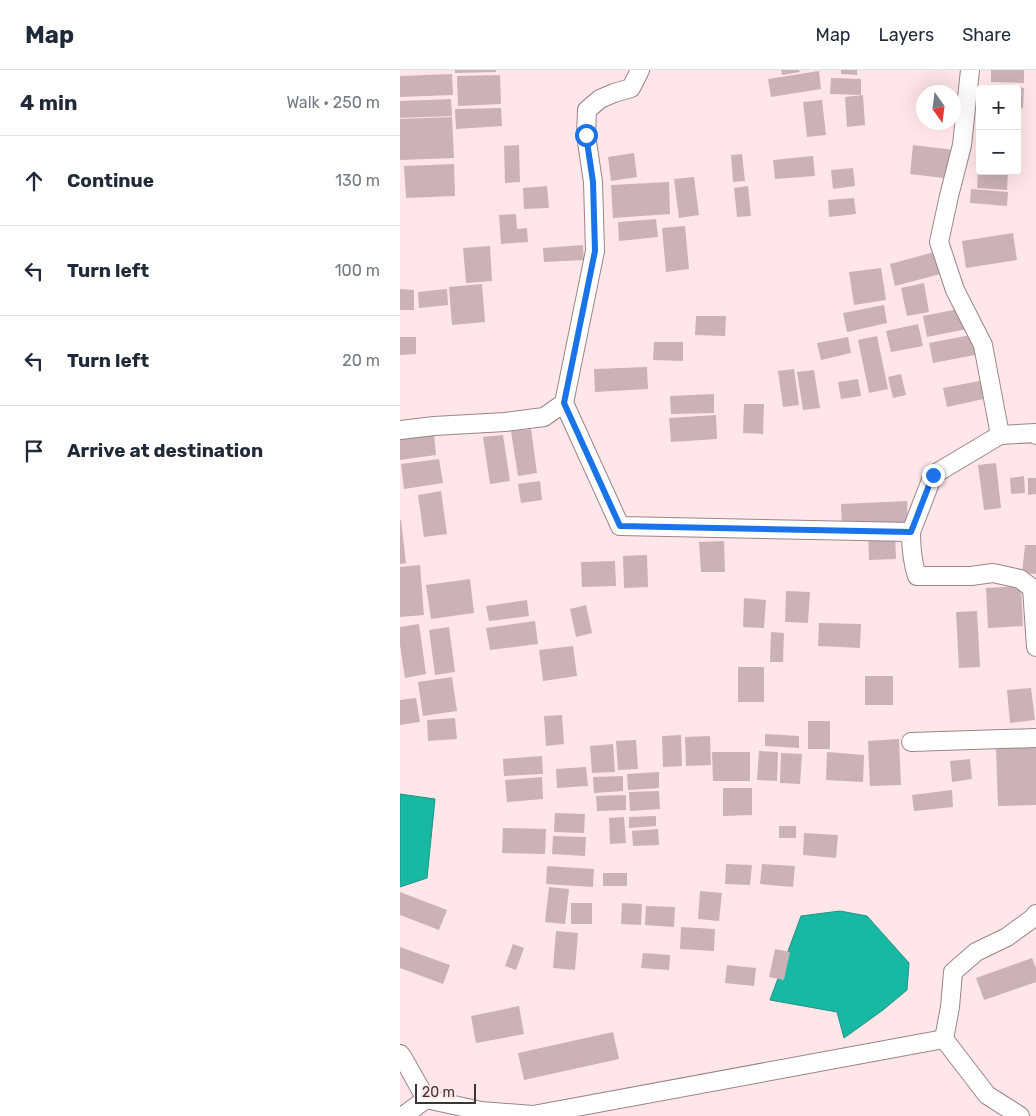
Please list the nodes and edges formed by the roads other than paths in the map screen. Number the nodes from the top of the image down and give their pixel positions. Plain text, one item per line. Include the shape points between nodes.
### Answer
1 (640, 70) edge
2 (970, 70) edge
3 (564, 403) junction
4 (400, 430) edge
5 (1000, 435) junction
6 (1036, 435) edge
7 (911, 532) junction
8 (1036, 647) edge
9 (1036, 738) edge
10 (911, 742) dead end
11 (1036, 914) edge
12 (944, 1039) junction
13 (400, 1054) edge
14 (426, 1099) junction
15 (403, 1116) edge
16 (1020, 1116) edge

1 - 3 street via 631,88 600,99 587,110 595,251
2 - 5 street via 962,145 939,242 955,290 983,345
3 - 4 street via 544,417
3 - 7 street via 620,526
5 - 6 street
5 - 7 street via 933,475
7 - 8 street via 912,562 917,576 993,573 1020,579 1032,588
9 - 10 street
11 - 12 street via 1007,937 976,952 953,972
12 - 14 street via 532,1115 481,1111
12 - 16 street via 987,1095
13 - 14 street
14 - 15 street

